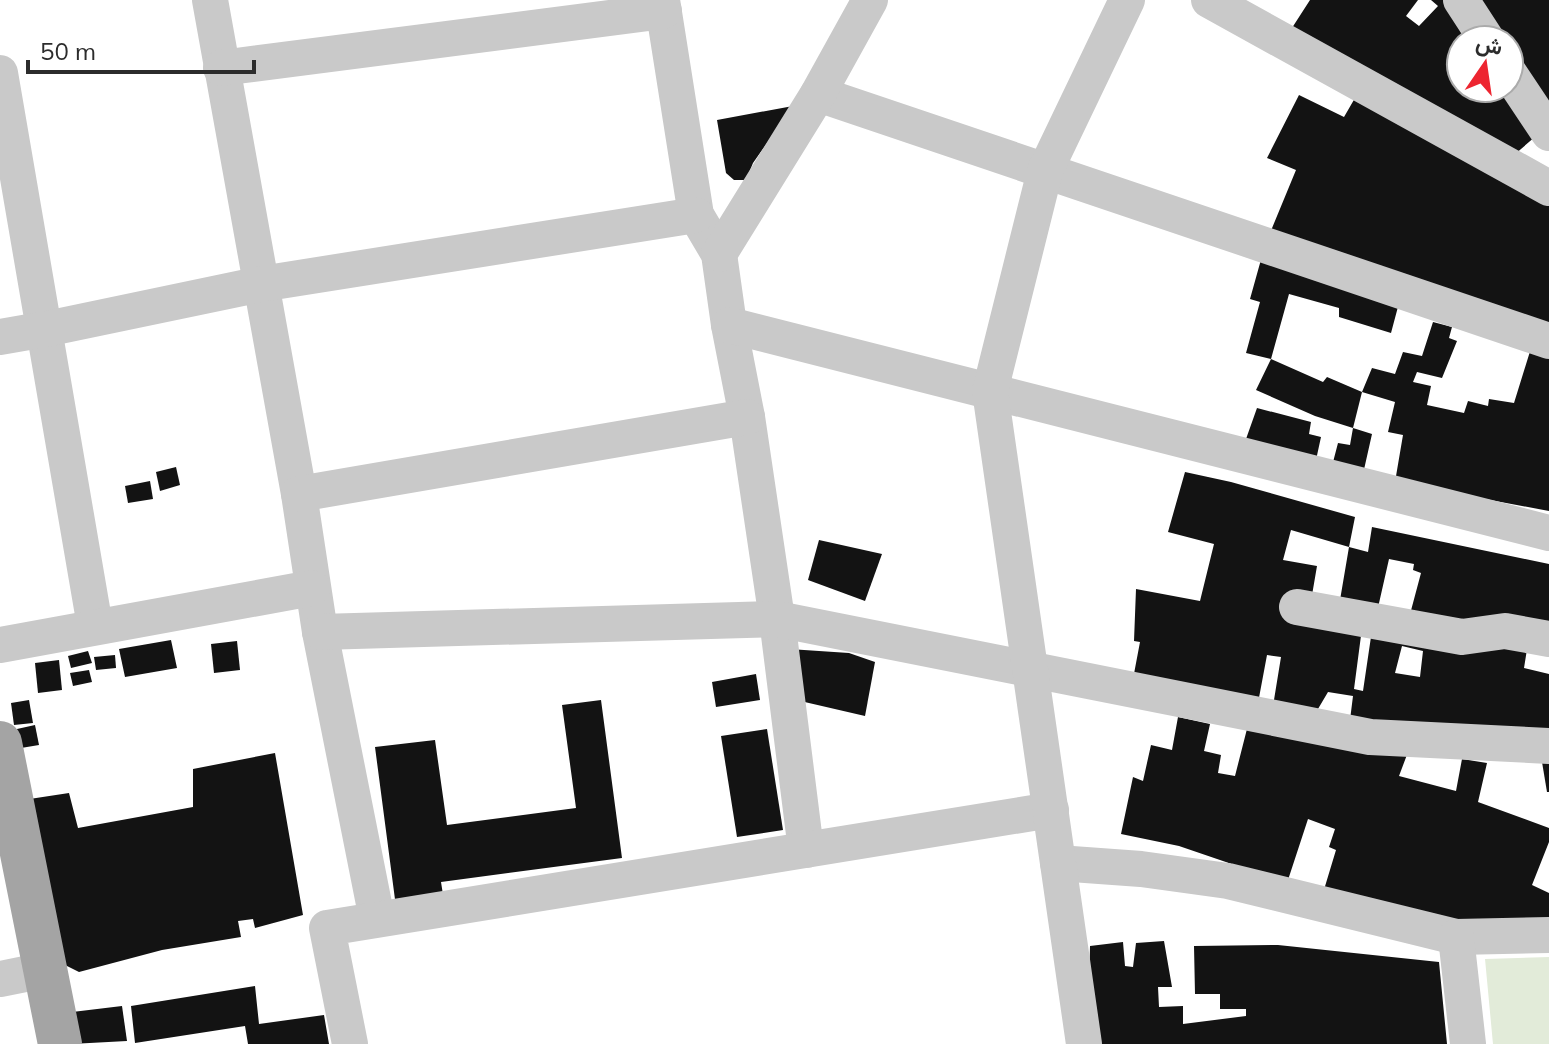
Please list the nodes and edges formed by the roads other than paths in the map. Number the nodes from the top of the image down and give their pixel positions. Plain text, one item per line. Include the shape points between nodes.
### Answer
1 (210, 0) edge
2 (870, 0) edge
3 (1127, 0) edge
4 (1209, 0) edge
5 (1461, 0) edge
6 (663, 6) edge
7 (1477, 24) edge
8 (221, 68) junction
9 (0, 73) edge
10 (818, 94) junction
11 (1525, 97) edge
12 (1549, 133) edge
13 (1045, 171) junction
14 (1549, 188) edge
15 (696, 215) junction
16 (719, 254) junction
17 (261, 284) junction
18 (729, 325) junction
19 (46, 329) junction
20 (0, 337) edge
21 (1549, 341) edge
22 (990, 391) junction
23 (747, 417) junction
24 (299, 494) junction
25 (1549, 533) edge
26 (312, 588) junction
27 (1297, 607) dead end
28 (777, 619) junction
29 (95, 626) junction
30 (320, 632) junction
31 (1549, 639) edge
32 (0, 645) edge
33 (1032, 672) junction
34 (0, 743) edge
35 (1549, 746) edge
36 (1051, 810) junction
37 (806, 850) junction
38 (1058, 863) junction
39 (377, 919) junction
40 (1549, 935) edge
41 (1456, 937) junction
42 (45, 970) junction
43 (0, 979) edge
44 (60, 1044) edge
45 (350, 1044) edge
46 (1084, 1044) edge
47 (1468, 1044) edge

1 - 8 street
2 - 10 street
3 - 13 street
4 - 14 street
5 - 7 street
6 - 8 street
6 - 15 street
8 - 17 street
9 - 19 street
10 - 13 street
10 - 16 street
11 - 12 street
13 - 21 street
13 - 22 street
15 - 16 street
15 - 17 street
16 - 18 street
17 - 19 street
17 - 24 street
18 - 22 street
18 - 23 street
19 - 20 street
19 - 29 street
22 - 25 street
22 - 33 street
23 - 24 street
23 - 28 street
24 - 26 street
26 - 29 street
26 - 30 street
27 - 31 street via 1462,637 1505,631
28 - 30 street
28 - 33 street
28 - 37 street
29 - 32 street
30 - 39 street
33 - 35 street via 1370,737
33 - 36 street
34 - 42 main road
36 - 37 street
36 - 38 street
37 - 39 street
38 - 41 street via 1228,881
38 - 46 street
39 - 45 street via 327,928
40 - 41 street
41 - 47 street
42 - 43 street
42 - 44 main road

